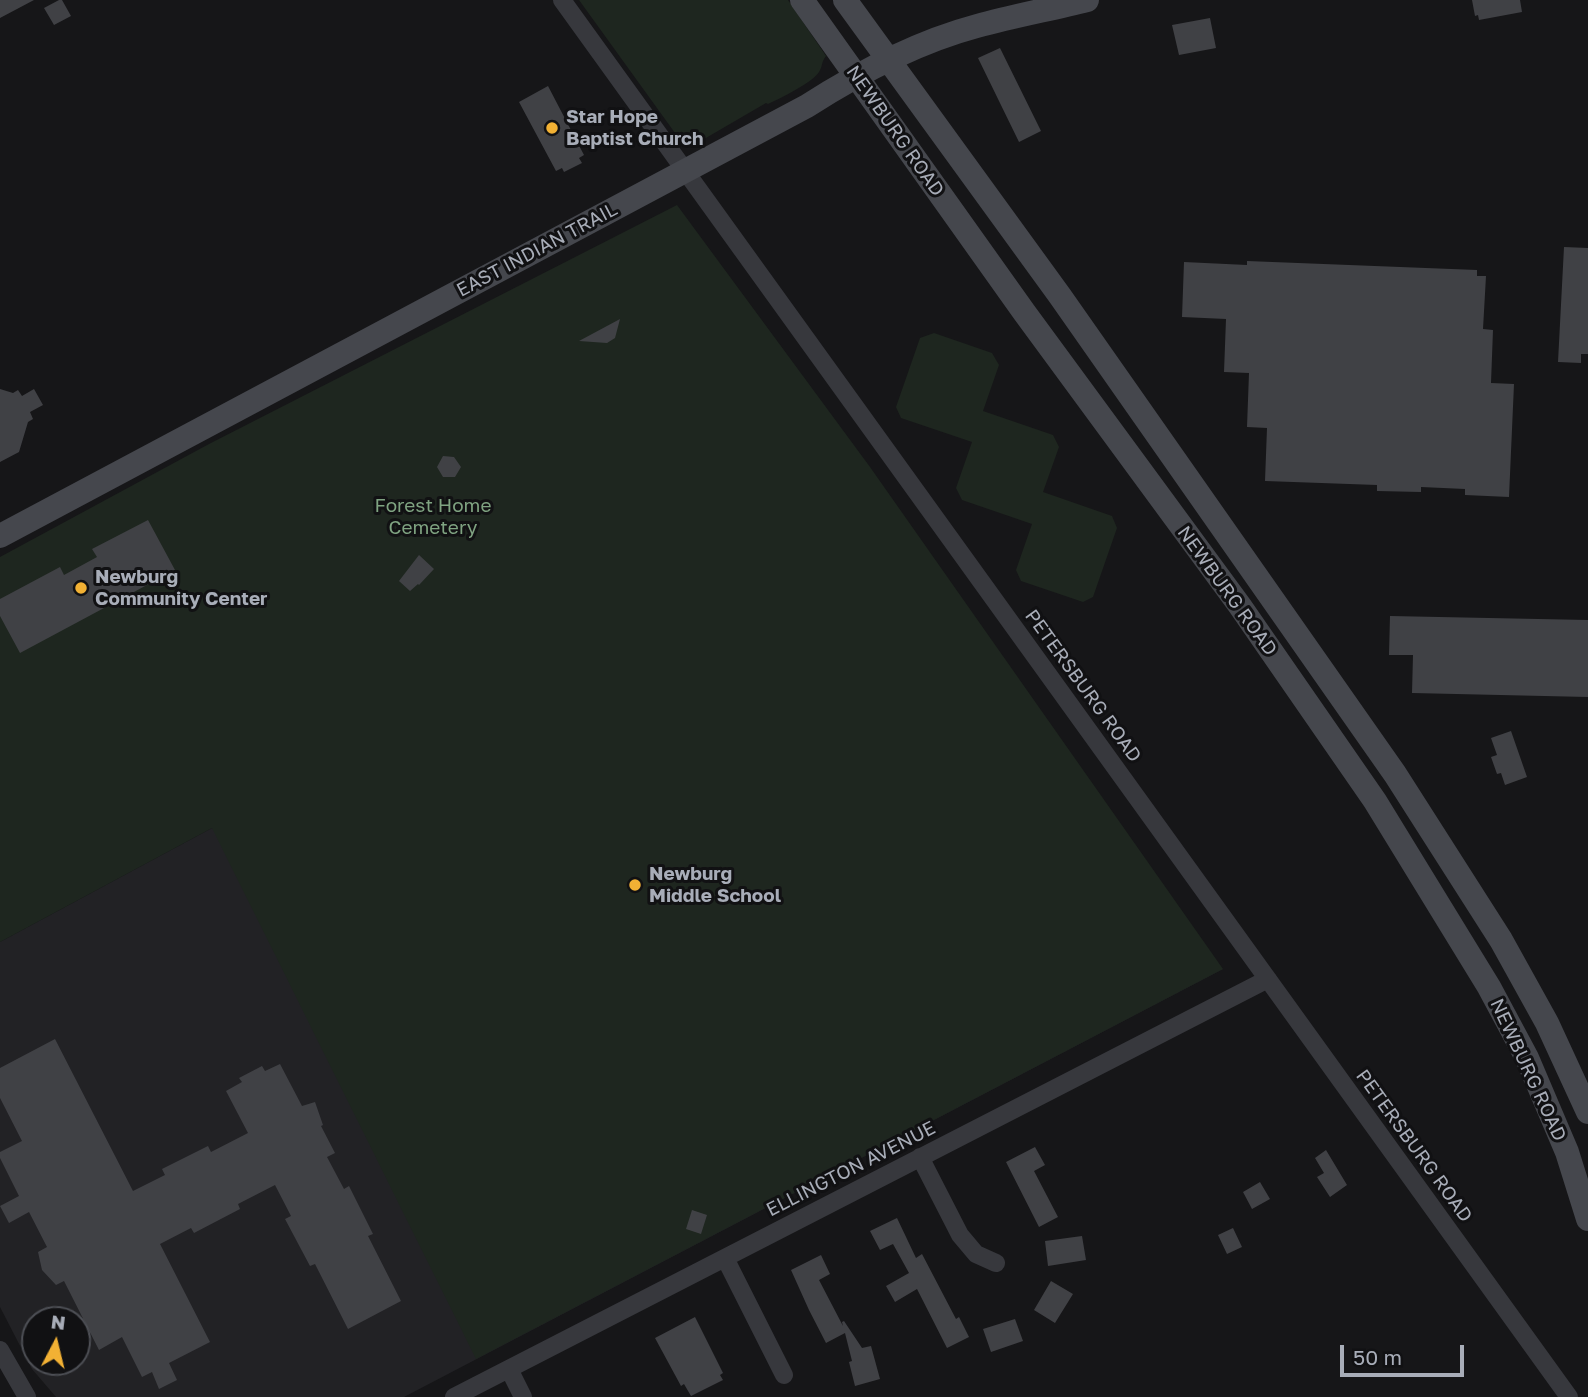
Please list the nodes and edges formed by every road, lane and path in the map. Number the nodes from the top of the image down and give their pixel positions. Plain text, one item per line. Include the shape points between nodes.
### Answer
1 (562, 0) edge
2 (802, 0) edge
3 (845, 0) edge
4 (1087, 0) edge
5 (889, 59) junction
6 (855, 75) junction
7 (685, 171) junction
8 (0, 536) edge
9 (1268, 979) junction
10 (1588, 1112) edge
11 (920, 1157) junction
12 (1588, 1219) edge
13 (724, 1258) junction
14 (996, 1263) dead end
15 (1, 1353) edge
16 (509, 1369) junction
17 (784, 1375) dead end
18 (27, 1397) edge
19 (454, 1397) edge
20 (523, 1397) edge
21 (1569, 1397) edge

1 - 7 street, PETERSBURG ROAD
2 - 6 main road, NEWBURG ROAD
3 - 5 main road, NEWBURG ROAD
4 - 5 main road, EAST INDIAN TRAIL via 975,26
5 - 6 main road, EAST INDIAN TRAIL
5 - 10 main road, NEWBURG ROAD via 1395,774 1501,940 1547,1023
6 - 7 main road, EAST INDIAN TRAIL
6 - 12 main road, NEWBURG ROAD via 1240,606 1375,801 1482,975 1527,1058 1567,1152
7 - 8 main road, EAST INDIAN TRAIL
7 - 9 street, PETERSBURG ROAD
9 - 11 street, ELLINGTON AVENUE
9 - 21 street, PETERSBURG ROAD
11 - 13 street, ELLINGTON AVENUE
11 - 14 street via 965,1242 976,1254
13 - 16 street, ELLINGTON AVENUE
13 - 17 street
15 - 18 street
16 - 19 street, ELLINGTON AVENUE
16 - 20 street

